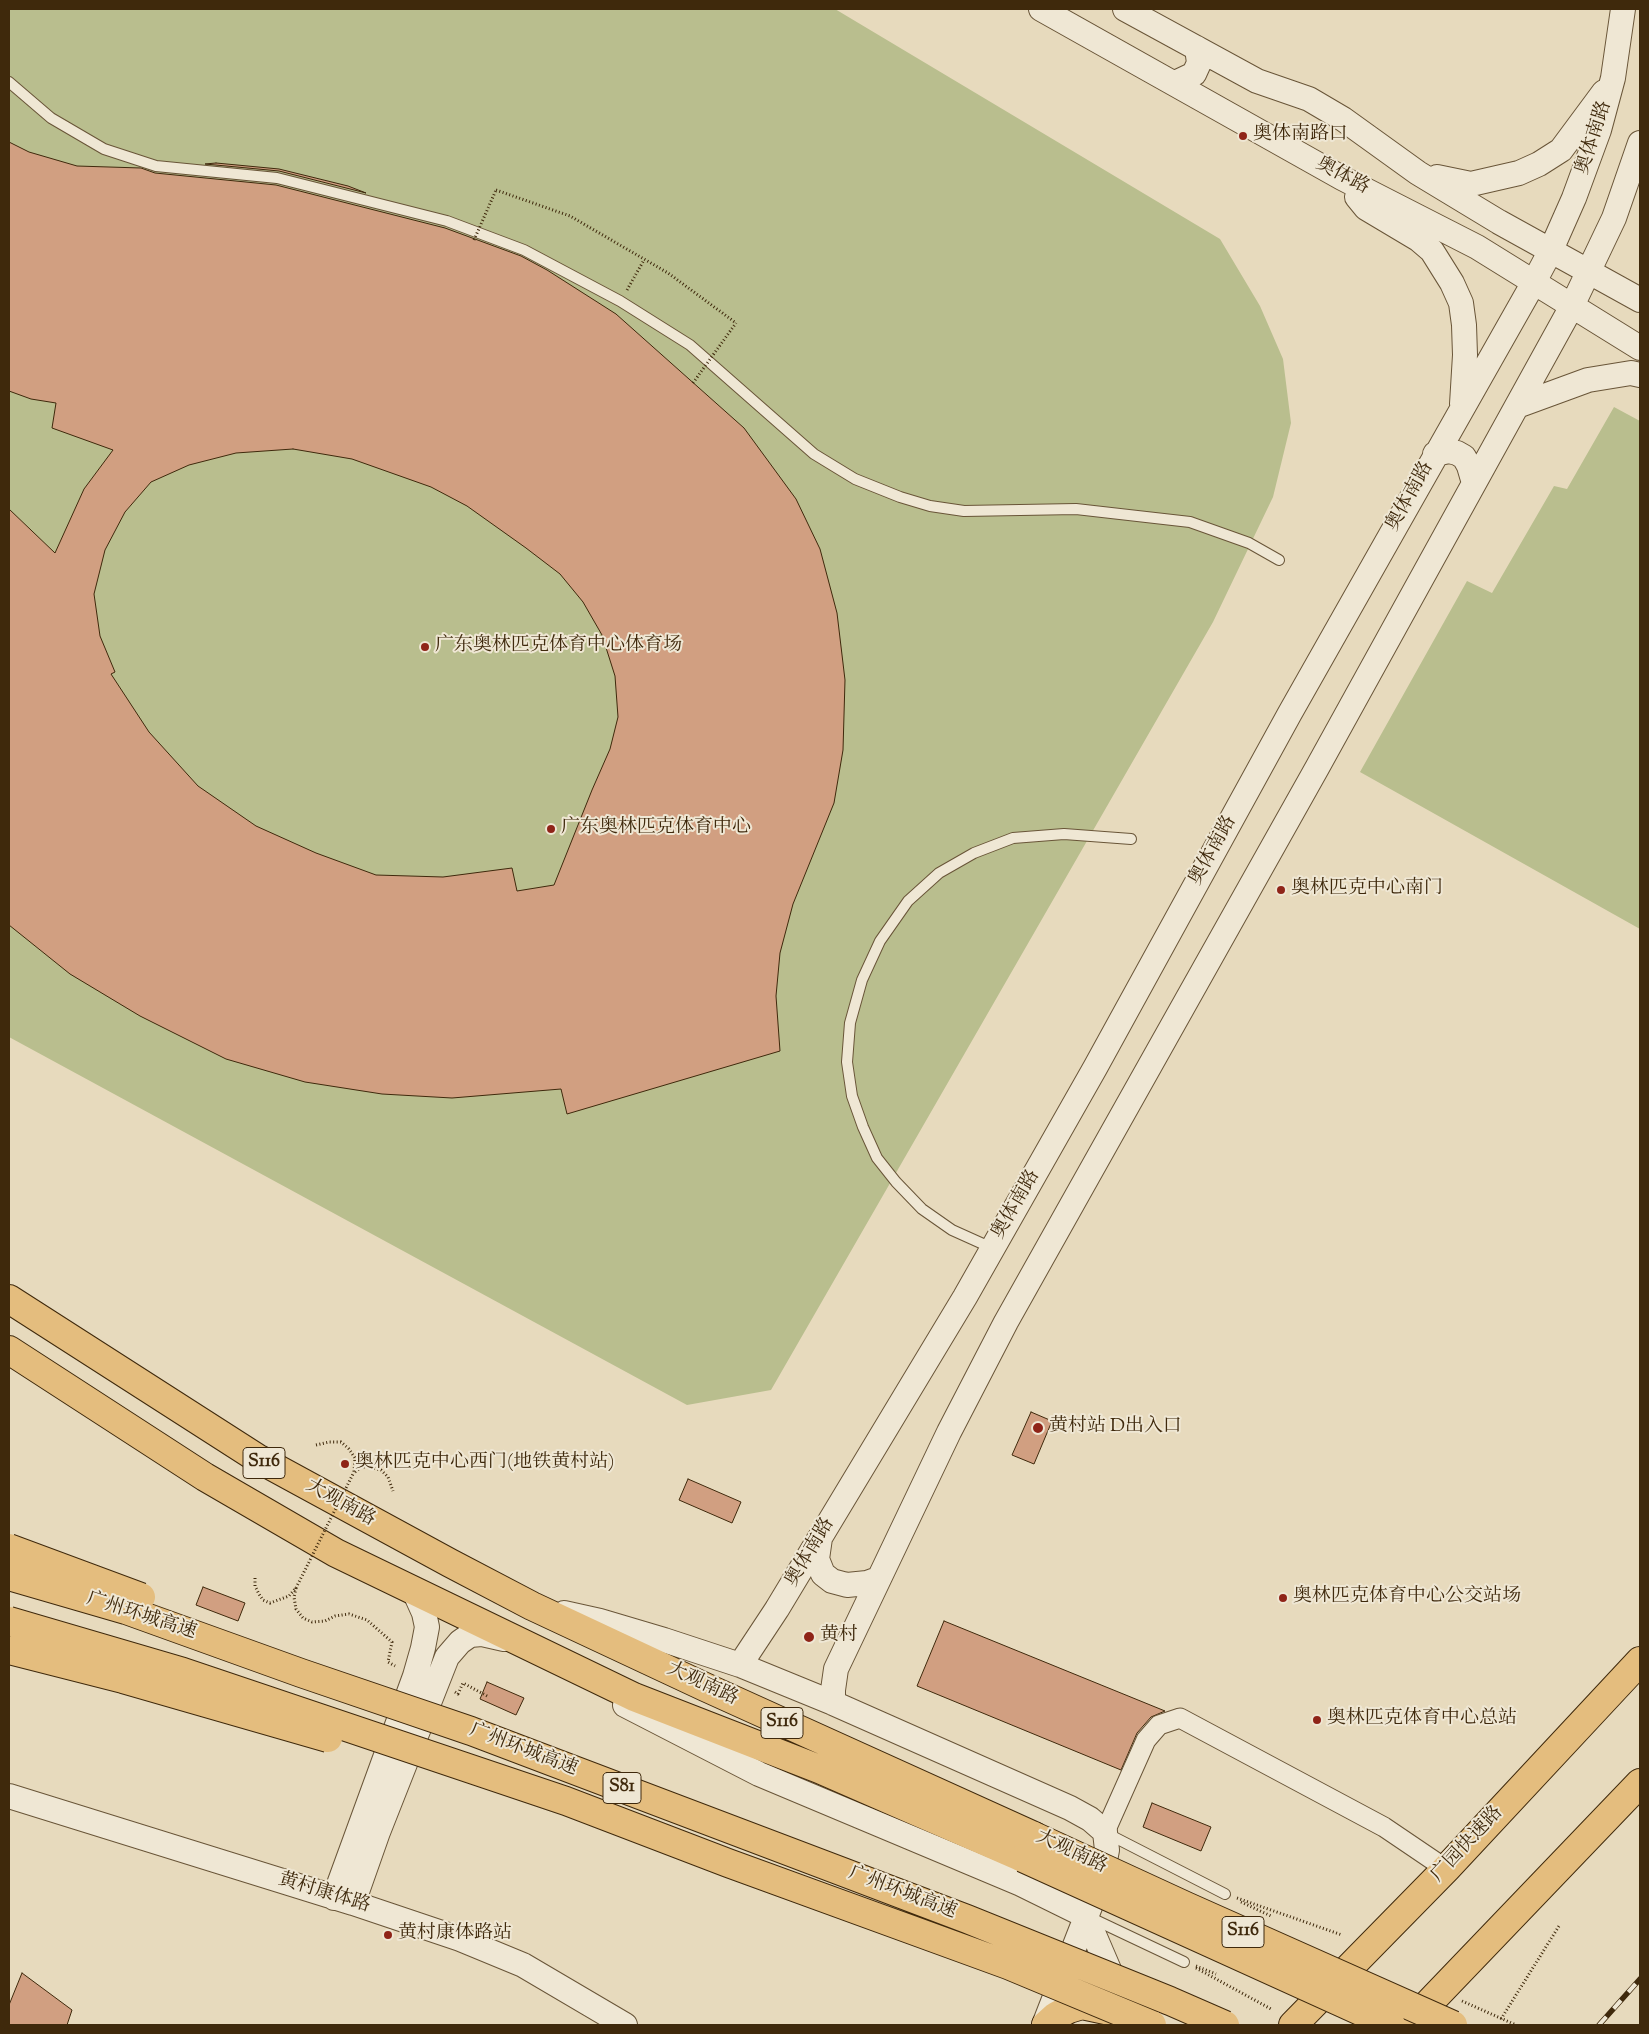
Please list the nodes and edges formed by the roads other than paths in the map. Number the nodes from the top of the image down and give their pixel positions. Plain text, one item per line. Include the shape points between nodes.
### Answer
1 (1041, 9) edge
2 (1125, 9) edge
3 (1623, 9) edge
4 (1196, 48) junction
5 (1613, 78) junction
6 (9, 82) edge
7 (1175, 83) junction
8 (1640, 143) edge
9 (1418, 172) junction
10 (1342, 178) junction
11 (1551, 250) junction
12 (1590, 271) junction
13 (1534, 282) junction
14 (1640, 300) edge
15 (1572, 306) junction
16 (1640, 348) edge
17 (1640, 375) edge
18 (1517, 406) junction
19 (1462, 409) junction
20 (1435, 454) junction
21 (1474, 483) junction
22 (1279, 560) dead end
23 (1132, 839) dead end
24 (992, 1248) junction
25 (9, 1299) edge
26 (9, 1350) edge
27 (820, 1538) junction
28 (9, 1548) edge
29 (9, 1576) edge
30 (878, 1579) junction
31 (415, 1593) junction
32 (532, 1606) junction
33 (9, 1621) edge
34 (524, 1644) junction
35 (9, 1650) edge
36 (1640, 1661) edge
37 (740, 1666) junction
38 (833, 1704) junction
39 (1640, 1783) edge
40 (9, 1796) edge
41 (1105, 1832) junction
42 (1029, 1847) junction
43 (1446, 1869) junction
44 (1225, 1894) road end
45 (343, 1900) junction
46 (1086, 1916) junction
47 (967, 1919) junction
48 (1184, 1962) road end
49 (1134, 2020) edge
50 (625, 2025) edge
51 (1045, 2025) edge
52 (1226, 2025) edge
53 (1293, 2025) edge
54 (1391, 2025) edge
55 (1408, 2025) edge
56 (1453, 2025) edge

1 - 7 street, 奥体路
2 - 4 street
3 - 5 street, 奥体南路
4 - 7 street via 1199,63 1194,74
4 - 9 street via 1257,81 1309,100 1343,119
5 - 9 street via 1561,150 1519,173 1470,184
5 - 11 street, 奥体南路 via 1600,130
6 - 22 lane via 51,118 104,149 156,166 277,178 447,221 524,250 620,301 690,345 814,454 855,479 922,504 964,511 1076,509 1190,522 1249,543
7 - 10 street, 奥体路
8 - 12 street via 1614,218
9 - 11 street
10 - 13 street, 奥体路 via 1477,247
10 - 19 street via 1366,208 1432,251 1452,283 1461,303 1464,325
11 - 12 street
11 - 13 street, 奥体南路
12 - 14 street
12 - 15 street
13 - 15 street, 奥体路
13 - 19 street, 奥体南路
15 - 16 street, 奥体路
15 - 18 street
17 - 18 street via 1630,373 1588,380
18 - 21 street
19 - 20 street, 奥体南路
20 - 21 street via 1449,451 1464,457
20 - 24 street, 奥体南路
21 - 30 street via 1006,1322
23 - 24 lane via 1064,834 1013,838 974,853 939,873 908,901 880,941 862,980 850,1023 847,1062 852,1096 877,1158 922,1209 952,1230
24 - 27 street, 奥体南路
25 - 32 main road, 大观南路 / S116 via 257,1458
26 - 31 main road, 大观南路 / S116 via 205,1477 336,1553
27 - 30 street via 817,1559 822,1574 832,1581 848,1585
27 - 37 street, 奥体南路
28 - 47 main road, bridge via 560,1750
29 - 47 main road, 广州环城高速 / S81, bridge via 126,1610 471,1731
30 - 38 street via 836,1669
31 - 34 main road, 大观南路 / S116
31 - 45 street via 427,1627 423,1648
32 - 37 street via 600,1621
32 - 42 main road, 大观南路 / S116 via 827,1743
33 - 49 main road, 广州环城高速 / S81, bridge via 184,1672 548,1795 999,1961
34 - 42 main road, 大观南路 / S116 via 634,1697
34 - 45 street via 482,1634 470,1635 447,1656 378,1832
34 - 46 street via 607,1695 759,1774 1021,1884
35 - 49 main road, bridge via 335,1740 982,1958 1059,1985
36 - 43 main road, 广园快速路
37 - 38 street
38 - 41 street via 1070,1808
39 - 55 main road
40 - 45 street, 黄村康体路
41 - 43 street via 1146,1740 1158,1725 1180,1718 1384,1827
41 - 44 lane
41 - 46 street via 1107,1850 1102,1876
42 - 54 main road, 大观南路 / S116, bridge
42 - 56 main road, 大观南路 / S116, bridge via 1186,1906
43 - 53 main road, 广园快速路
45 - 50 street, 黄村康体路 via 460,1939 523,1965
46 - 48 lane
46 - 49 street
46 - 51 street
47 - 52 main road, 广州环城高速 / S81, bridge
49 - 51 main road via 1082,2005 1056,2016

